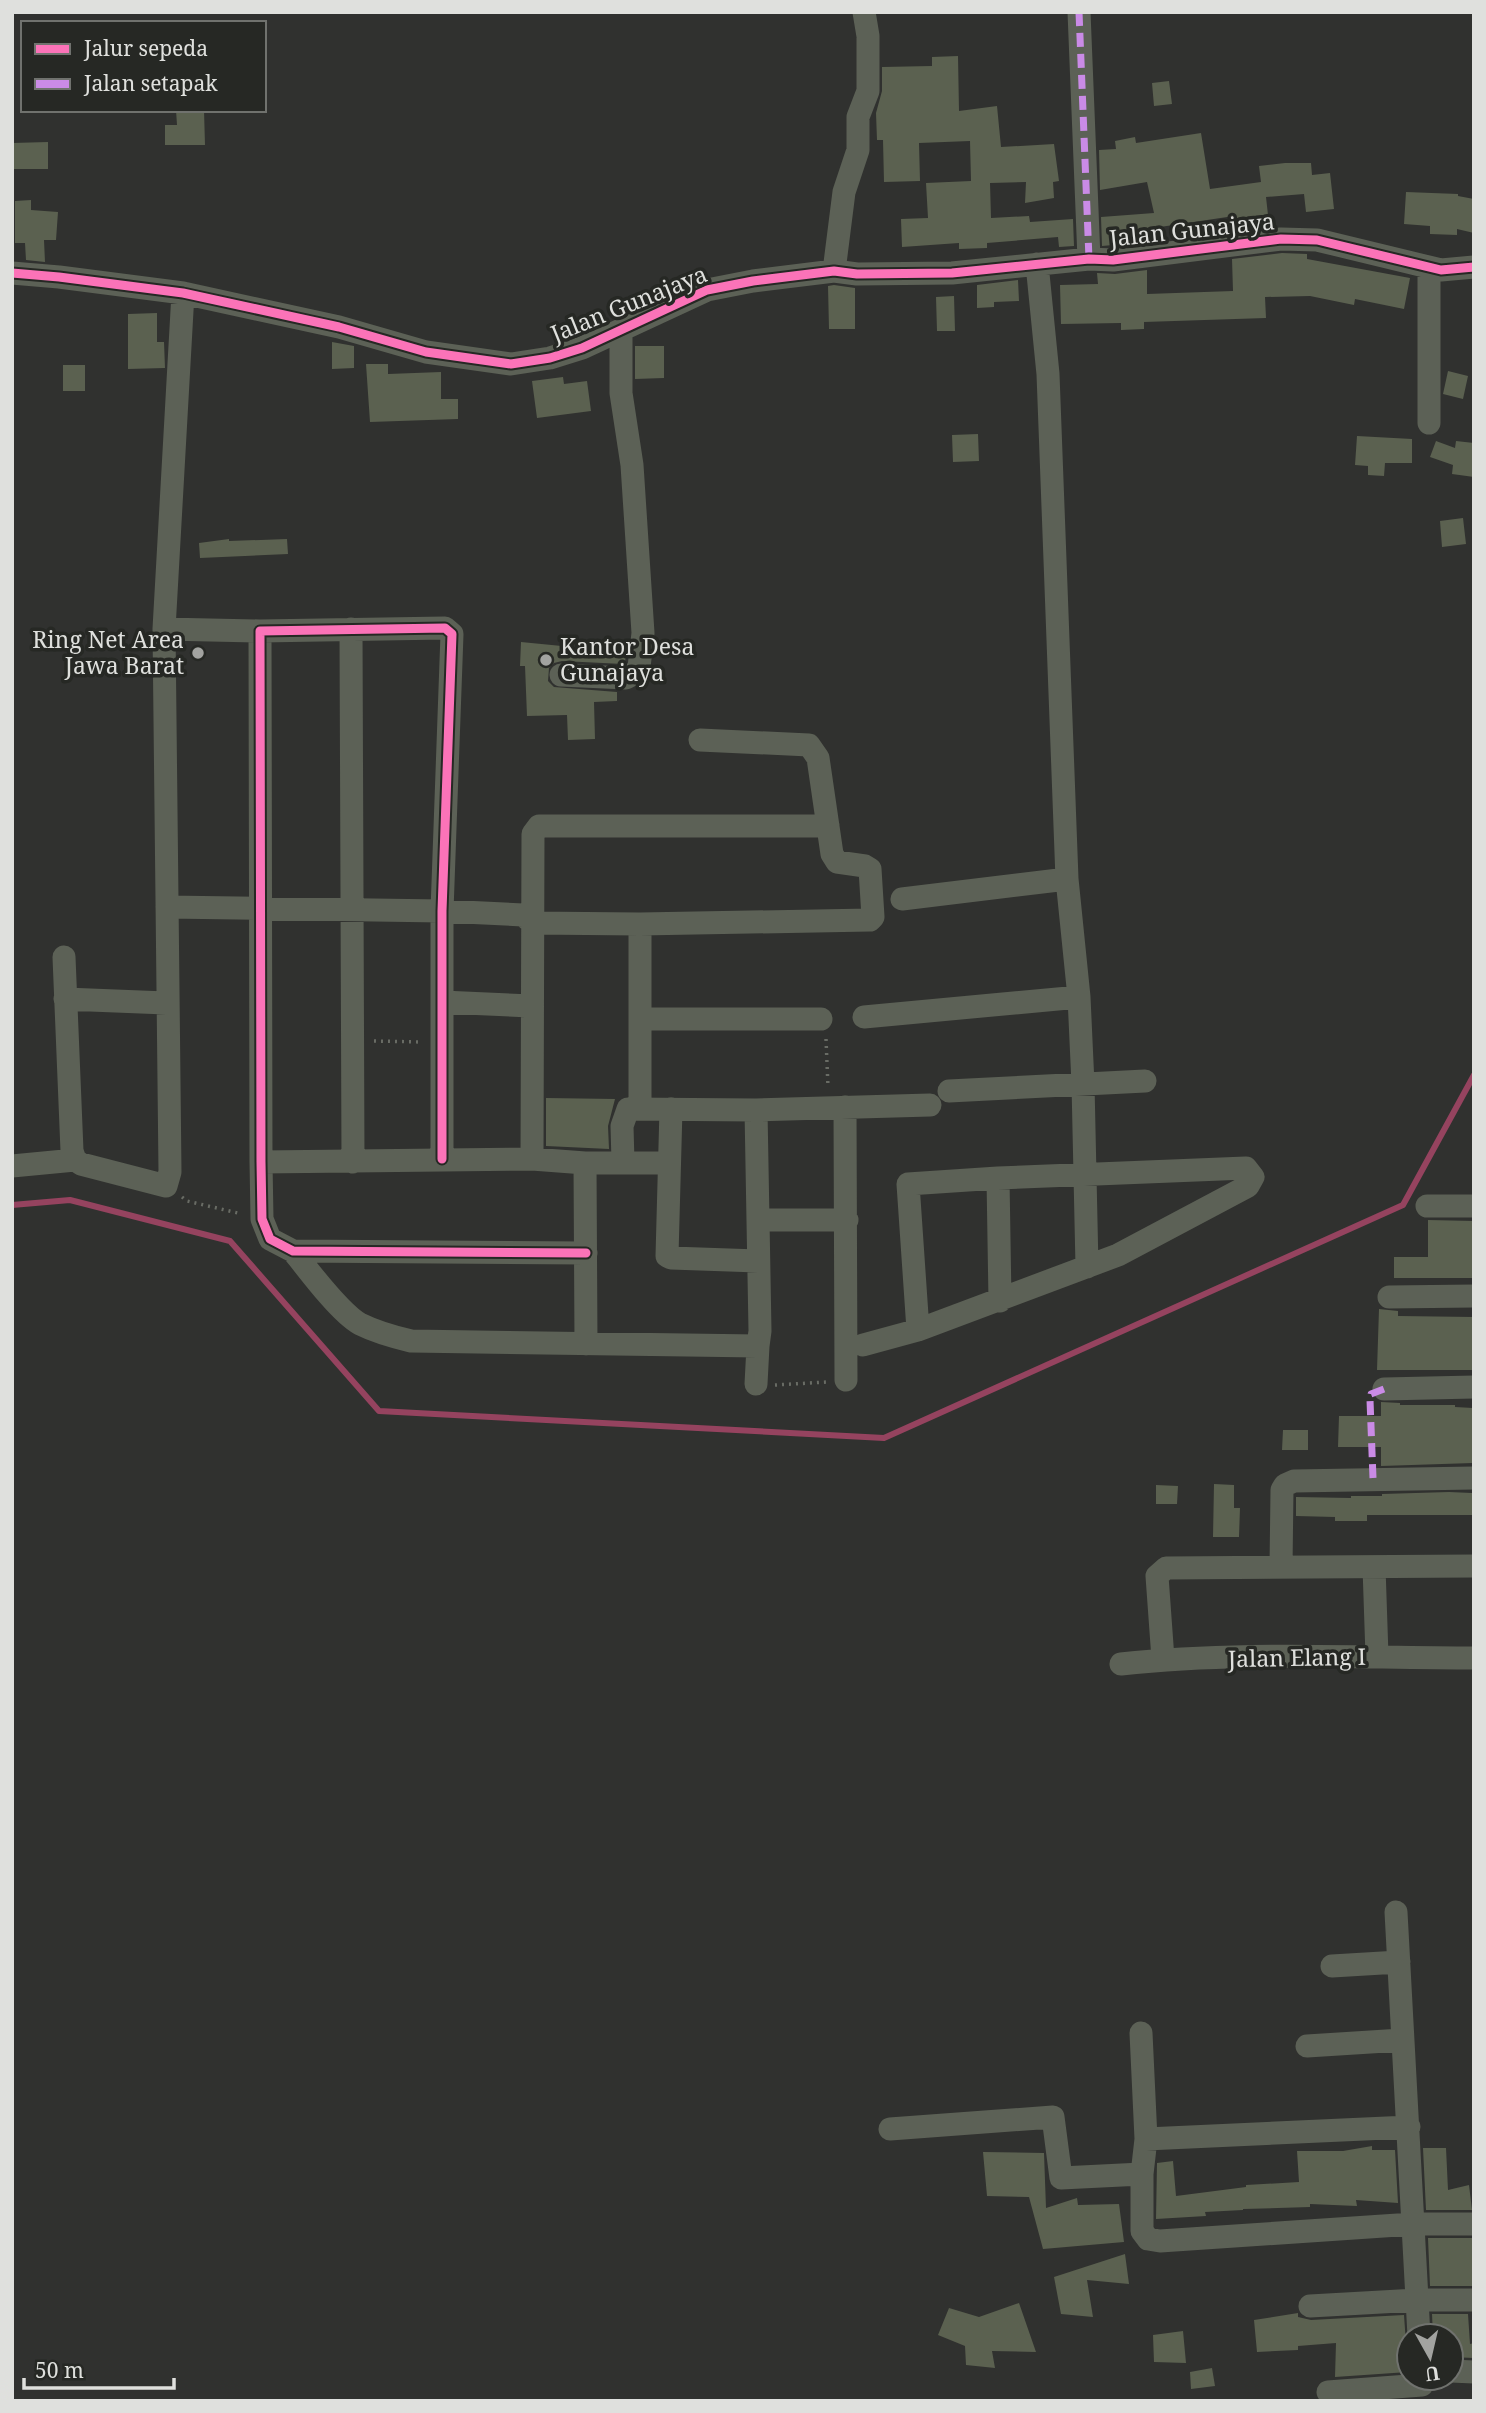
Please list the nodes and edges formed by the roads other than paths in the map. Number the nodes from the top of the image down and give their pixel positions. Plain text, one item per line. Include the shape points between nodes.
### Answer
1 (864, 12) edge
2 (1079, 12) edge
3 (1089, 259) junction
4 (1037, 264) junction
5 (1474, 267) edge
6 (1429, 268) junction
7 (834, 271) junction
8 (12, 274) edge
9 (183, 293) junction
10 (621, 331) junction
11 (1429, 423) dead end
12 (164, 629) junction
13 (351, 629) junction
14 (260, 631) junction
15 (561, 675) dead end
16 (700, 740) dead end
17 (828, 826) junction
18 (1067, 879) junction
19 (902, 899) dead end
20 (167, 907) junction
21 (351, 909) junction
22 (262, 910) junction
23 (442, 911) junction
24 (532, 923) junction
25 (640, 924) junction
26 (64, 957) dead end
27 (1079, 997) junction
28 (65, 999) junction
29 (442, 1002) junction
30 (166, 1003) junction
31 (531, 1006) junction
32 (864, 1017) dead end
33 (641, 1018) junction
34 (821, 1019) road end
35 (1145, 1081) dead end
36 (1083, 1084) junction
37 (640, 1107) junction
38 (837, 1107) junction
39 (671, 1109) junction
40 (756, 1110) junction
41 (442, 1159) junction
42 (531, 1159) junction
43 (75, 1160) junction
44 (353, 1161) junction
45 (261, 1162) junction
46 (623, 1162) junction
47 (585, 1163) junction
48 (669, 1163) junction
49 (12, 1166) edge
50 (1086, 1174) junction
51 (998, 1178) junction
52 (1427, 1206) dead end
53 (1474, 1206) edge
54 (759, 1220) junction
55 (848, 1220) junction
56 (293, 1251) junction
57 (586, 1253) junction
58 (758, 1261) junction
59 (1087, 1267) junction
60 (1474, 1296) edge
61 (1389, 1297) dead end
62 (1000, 1301) junction
63 (918, 1330) junction
64 (586, 1343) junction
65 (863, 1345) dead end
66 (758, 1346) junction
67 (846, 1380) road end
68 (757, 1384) road end
69 (1474, 1387) edge
70 (1384, 1389) dead end
71 (1474, 1478) edge
72 (1474, 1566) edge
73 (1281, 1567) junction
74 (1374, 1567) junction
75 (1377, 1657) junction
76 (1474, 1658) edge
77 (1163, 1659) junction
78 (1121, 1664) dead end
79 (1396, 1912) dead end
80 (1399, 1962) junction
81 (1332, 1966) dead end
82 (1141, 2033) dead end
83 (1402, 2040) junction
84 (1307, 2046) dead end
85 (1409, 2127) junction
86 (890, 2129) dead end
87 (1146, 2139) junction
88 (1142, 2174) junction
89 (1413, 2224) junction
90 (1474, 2224) edge
91 (1417, 2300) junction
92 (1474, 2300) edge
93 (1310, 2306) dead end
94 (1418, 2322) edge
95 (1395, 2389) edge
96 (1328, 2392) dead end

1 - 7 street via 868,91 858,117 858,150 844,192
2 - 3 street
3 - 4 street, Jalan Gunajaya
3 - 6 street, Jalan Gunajaya via 1281,239 1317,240
4 - 7 street, Jalan Gunajaya via 952,273
4 - 18 street via 1048,374
5 - 6 street, Jalan Gunajaya
6 - 11 street
7 - 10 street, Jalan Gunajaya via 707,290
8 - 9 street, Jalan Gunajaya
9 - 10 street, Jalan Gunajaya via 339,327 426,352 511,364 571,352
9 - 12 street
10 - 15 street via 621,393 632,465 643,633 639,667 626,678
12 - 14 street
12 - 20 street
13 - 14 street
13 - 21 street
13 - 23 street via 445,628 452,634
14 - 22 street
16 - 17 street via 809,745 818,758
17 - 24 street via 539,826 533,834
17 - 25 street via 836,862 870,869 870,920
18 - 19 street
18 - 27 street
20 - 22 street
20 - 30 street
21 - 22 street
21 - 23 street
21 - 44 street
22 - 45 street
23 - 24 street via 523,915
23 - 29 street
24 - 25 street
24 - 31 street
25 - 33 street
26 - 28 street
27 - 32 street
27 - 36 street
28 - 30 street
28 - 43 street
29 - 31 street
29 - 41 street
30 - 43 street via 170,1161 166,1186
31 - 42 street
33 - 34 street
33 - 37 street
35 - 36 street
36 - 38 street
36 - 50 street
37 - 39 street
37 - 46 street via 628,1109 624,1116
38 - 40 street
38 - 55 street
39 - 40 street
39 - 48 street
40 - 54 street
41 - 42 street
41 - 44 street
42 - 47 street
43 - 49 street
44 - 45 street
45 - 56 street via 262,1219 270,1239
46 - 47 street
46 - 48 street
47 - 57 street
48 - 58 street via 667,1256
50 - 51 street
50 - 59 street
50 - 59 street via 1246,1168 1253,1177 1248,1186
51 - 62 street
51 - 63 street via 908,1184
52 - 53 street
54 - 55 street
54 - 58 street
55 - 67 street
56 - 57 street
56 - 64 street via 357,1322 388,1335 411,1341
57 - 64 street
58 - 66 street
59 - 62 street
60 - 61 street
62 - 63 street
63 - 65 street
64 - 66 street
66 - 68 street
69 - 70 street
71 - 73 street via 1294,1481 1285,1485
72 - 74 street
73 - 74 street
73 - 77 street via 1161,1571 1157,1576
74 - 75 street
75 - 76 street, Jalan Elang I
75 - 77 street, Jalan Elang I
77 - 78 street, Jalan Elang I
79 - 80 street
80 - 81 street
80 - 83 street
82 - 87 street
83 - 84 street
83 - 85 street
85 - 87 street
85 - 89 street
86 - 88 street via 1053,2116 1061,2178
87 - 88 street
88 - 89 street via 1142,2231 1148,2239
89 - 90 street
89 - 91 street
91 - 92 street
91 - 93 street
91 - 94 street
95 - 96 street

